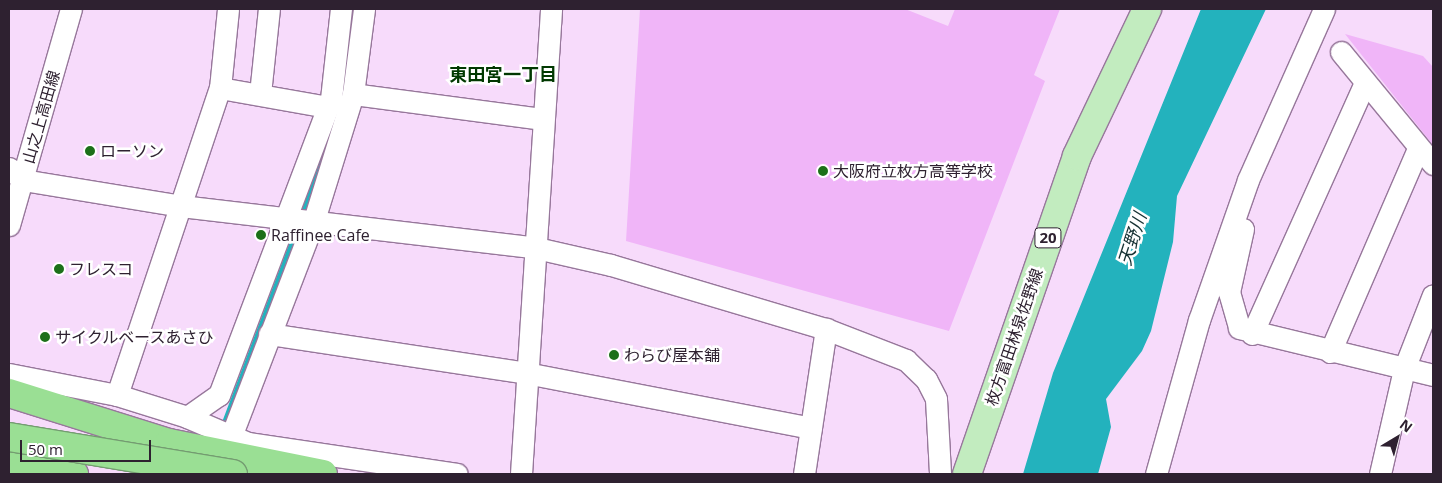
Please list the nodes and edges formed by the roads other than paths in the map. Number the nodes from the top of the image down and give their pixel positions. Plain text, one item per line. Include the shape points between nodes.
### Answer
1 (71, 9) edge
2 (228, 9) edge
3 (269, 9) edge
4 (341, 9) edge
5 (364, 9) edge
6 (551, 9) edge
7 (1147, 9) edge
8 (1324, 9) edge
9 (1341, 52) dead end
10 (1364, 84) junction
11 (220, 88) junction
12 (260, 94) junction
13 (353, 94) junction
14 (328, 107) junction
15 (542, 119) junction
16 (1418, 149) junction
17 (1433, 164) edge
18 (16, 174) edge
19 (1248, 180) junction
20 (181, 206) junction
21 (287, 218) junction
22 (313, 220) junction
23 (9, 225) edge
24 (532, 246) junction
25 (1433, 296) edge
26 (250, 315) junction
27 (272, 325) junction
28 (826, 329) junction
29 (1252, 334) junction
30 (1330, 352) junction
31 (1404, 369) junction
32 (526, 373) junction
33 (9, 374) edge
34 (1433, 375) edge
35 (9, 393) edge
36 (117, 395) junction
37 (187, 417) junction
38 (811, 428) junction
39 (9, 436) edge
40 (228, 441) junction
41 (9, 463) edge
42 (74, 474) edge
43 (233, 474) edge
44 (323, 474) edge
45 (457, 474) edge
46 (521, 474) edge
47 (804, 474) edge
48 (940, 474) edge
49 (967, 474) edge
50 (1156, 474) edge
51 (1380, 474) edge

1 - 18 street, 山之上高田線
2 - 11 street
3 - 12 street
4 - 14 street
5 - 13 street
6 - 15 street
7 - 49 main road, 枚方富田林泉佐野線 / 20 via 1077,156
8 - 19 street
9 - 10 street
10 - 16 street
10 - 29 street
11 - 12 street
11 - 20 street
12 - 14 street
13 - 15 street
13 - 22 street
14 - 21 street
15 - 24 street
16 - 17 street
16 - 30 street
18 - 20 street
18 - 23 street, 山之上高田線
19 - 29 street via 1248,204 1229,292 1239,328
19 - 50 street via 1199,320
20 - 21 street
20 - 36 street
21 - 22 street
21 - 26 street
22 - 24 street
22 - 27 street
24 - 28 street via 611,265
24 - 32 street
25 - 31 street
26 - 27 street
26 - 37 street via 219,395
27 - 32 street
27 - 40 street
28 - 38 street
28 - 48 street via 906,360 926,379 936,399
29 - 30 street
30 - 31 street
31 - 34 street
31 - 51 street
32 - 38 street
32 - 46 street
33 - 36 street
35 - 44 highway via 169,443
36 - 37 street
37 - 40 street
38 - 47 street
39 - 43 highway, bridge
40 - 45 street
41 - 42 highway

